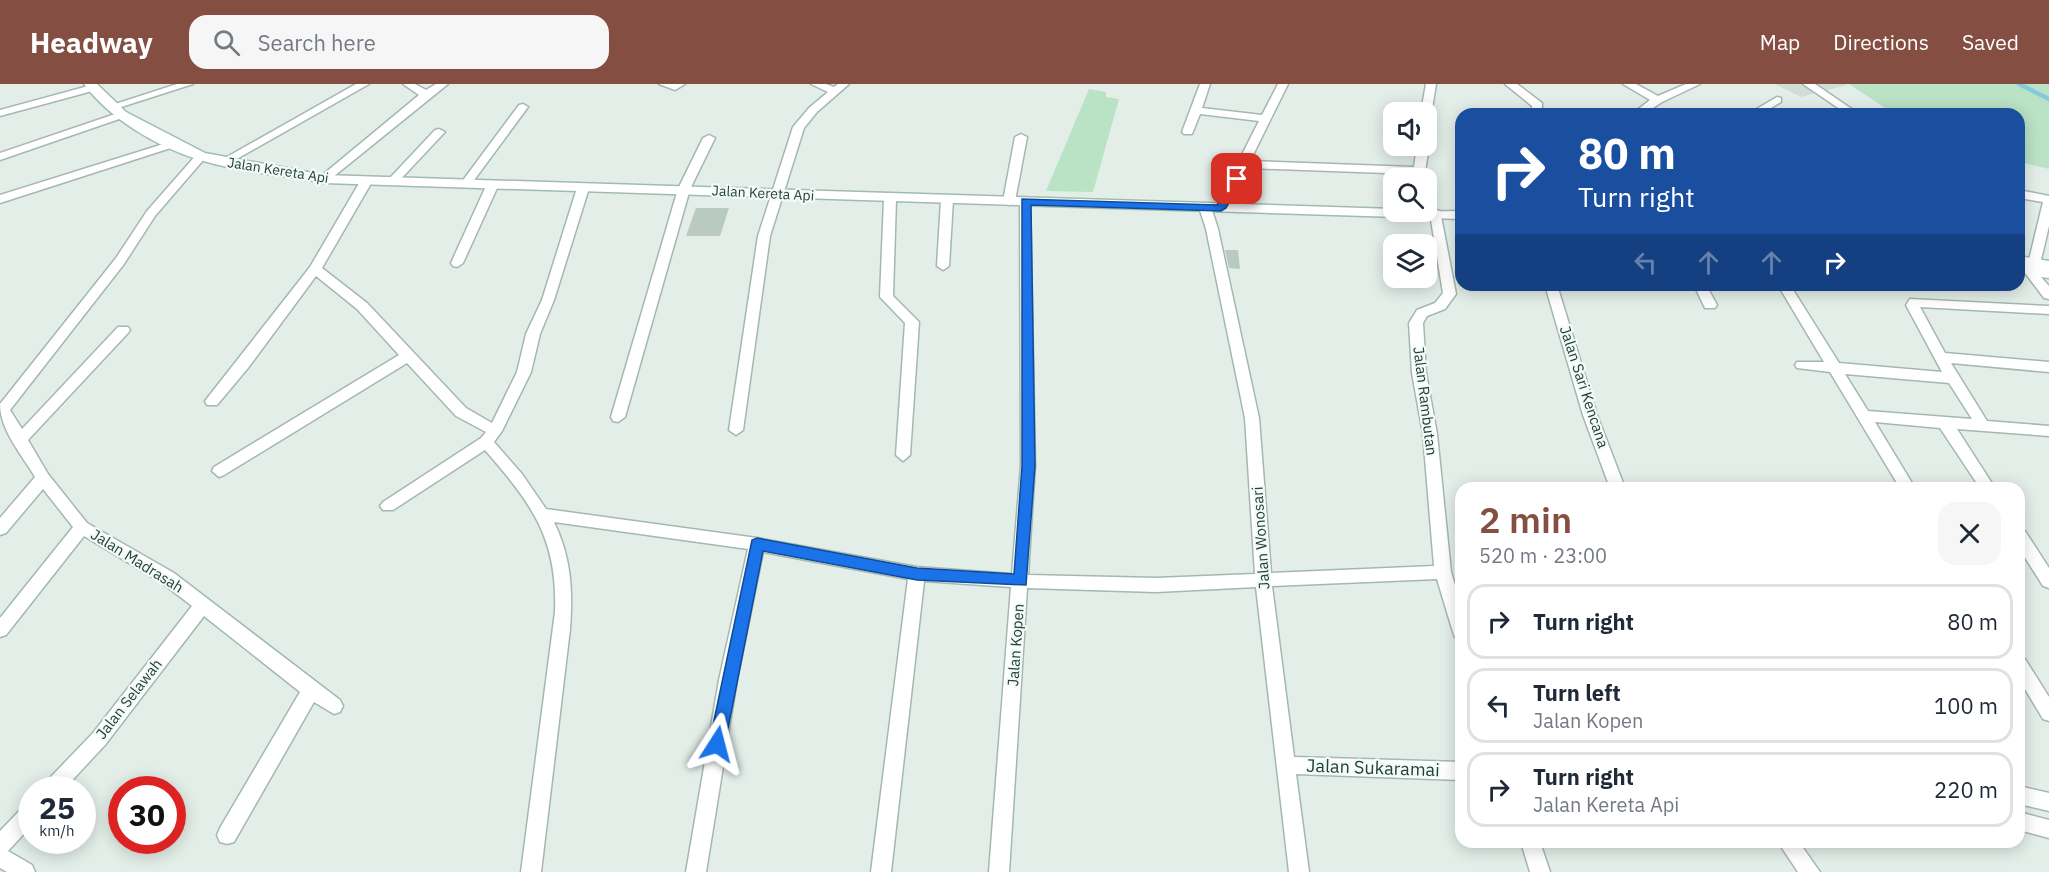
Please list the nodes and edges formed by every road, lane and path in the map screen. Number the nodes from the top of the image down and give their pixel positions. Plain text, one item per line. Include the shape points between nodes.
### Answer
1 (188, 84) edge
2 (364, 84) edge
3 (408, 84) edge
4 (443, 84) edge
5 (664, 84) edge
6 (680, 84) edge
7 (816, 84) edge
8 (1205, 84) edge
9 (1283, 84) edge
10 (1431, 84) edge
11 (1510, 84) edge
12 (1628, 84) edge
13 (1693, 84) edge
14 (1808, 84) edge
15 (91, 86) edge
16 (839, 88) edge
17 (426, 95) junction
18 (1658, 100) junction
19 (1777, 100) dead end
20 (1428, 102) edge
21 (523, 107) dead end
22 (1538, 108) edge
23 (1646, 108) edge
24 (1763, 108) edge
25 (1845, 108) edge
26 (1196, 110) junction
27 (116, 111) junction
28 (0, 113) edge
29 (1266, 119) junction
30 (439, 132) dead end
31 (1188, 132) dead end
32 (1021, 137) dead end
33 (709, 138) dead end
34 (173, 144) junction
35 (201, 156) junction
36 (0, 157) edge
37 (224, 162) junction
38 (1245, 164) junction
39 (1383, 173) edge
40 (324, 179) junction
41 (367, 180) junction
42 (393, 181) junction
43 (465, 185) junction
44 (492, 186) junction
45 (583, 188) junction
46 (684, 189) junction
47 (778, 194) junction
48 (2025, 195) edge
49 (890, 199) junction
50 (0, 200) edge
51 (947, 200) junction
52 (2049, 200) edge
53 (1009, 201) junction
54 (1026, 201) junction
55 (1204, 207) junction
56 (1221, 208) junction
57 (1383, 211) edge
58 (1437, 214) edge
59 (1455, 215) edge
60 (1437, 220) edge
61 (457, 263) dead end
62 (943, 266) dead end
63 (2030, 266) edge
64 (315, 269) junction
65 (2049, 274) edge
66 (1553, 291) edge
67 (1703, 291) edge
68 (1787, 291) edge
69 (2049, 295) edge
70 (1710, 305) dead end
71 (2049, 310) edge
72 (123, 330) dead end
73 (410, 355) junction
74 (1940, 357) junction
75 (1802, 365) dead end
76 (2049, 367) edge
77 (1832, 368) junction
78 (1953, 378) junction
79 (212, 401) dead end
80 (1, 411) edge
81 (1862, 416) junction
82 (618, 417) dead end
83 (1945, 423) junction
84 (1983, 426) junction
85 (736, 430) dead end
86 (2049, 431) edge
87 (490, 436) junction
88 (19, 441) junction
89 (903, 455) dead end
90 (219, 471) dead end
91 (43, 478) junction
92 (1616, 482) edge
93 (1904, 482) edge
94 (1984, 482) edge
95 (388, 506) dead end
96 (542, 514) junction
97 (82, 527) junction
98 (0, 529) edge
99 (757, 544) junction
100 (2025, 544) edge
101 (1443, 572) junction
102 (917, 574) junction
103 (1263, 580) junction
104 (1021, 581) junction
105 (2049, 581) edge
106 (202, 605) junction
107 (1455, 612) edge
108 (0, 630) edge
109 (2025, 674) edge
110 (311, 690) junction
111 (334, 705) dead end
112 (2049, 713) edge
113 (1285, 765) junction
114 (1455, 771) edge
115 (64, 776) edge
116 (2025, 796) edge
117 (2049, 802) edge
118 (2025, 823) edge
119 (18, 825) edge
120 (2049, 829) edge
121 (227, 835) dead end
122 (0, 844) edge
123 (1533, 848) edge
124 (1792, 848) edge
125 (0, 857) edge
126 (25, 872) edge
127 (531, 872) edge
128 (696, 872) edge
129 (881, 872) edge
130 (999, 872) edge
131 (1299, 872) edge
132 (1540, 872) edge
133 (1810, 872) edge

1 - 27 street
2 - 37 street
3 - 17 street
4 - 17 street
5 - 6 street
7 - 16 street
8 - 26 street
9 - 29 street
10 - 20 street
11 - 22 street
12 - 18 street
13 - 18 street
14 - 25 street
15 - 27 street, Jalan Kereta Api
15 - 28 street
16 - 47 street via 799,127
17 - 40 street
18 - 23 street
19 - 24 street
21 - 43 street
26 - 29 street
26 - 31 street
27 - 34 street, Jalan Kereta Api
27 - 36 street
29 - 38 street
30 - 42 street
32 - 53 street
33 - 46 street
34 - 35 street, Jalan Kereta Api
34 - 50 street
35 - 37 street, Jalan Kereta Api
35 - 80 street, Jalan Madrasah via 151,214 120,261
37 - 40 street, Jalan Kereta Api
38 - 39 street
38 - 56 street
40 - 41 street, Jalan Kereta Api
41 - 42 street, Jalan Kereta Api
41 - 64 street
42 - 43 street, Jalan Kereta Api
43 - 44 street, Jalan Kereta Api
44 - 45 street, Jalan Kereta Api
44 - 61 street
45 - 46 street, Jalan Kereta Api
45 - 87 street via 548,300 533,334 524,372
46 - 47 street, Jalan Kereta Api
46 - 82 street
47 - 49 street, Jalan Kereta Api
47 - 85 street via 764,236
48 - 52 street
49 - 51 street, Jalan Kereta Api
49 - 89 street via 886,297 912,322
51 - 53 street, Jalan Kereta Api
51 - 62 street
52 - 63 street
53 - 54 street, Jalan Kereta Api
54 - 55 street, Jalan Kereta Api
54 - 104 street, Jalan Kopen via 1028,466
55 - 56 street, Jalan Kereta Api
55 - 103 street, Jalan Wonosari via 1252,418
56 - 57 street, Jalan Kereta Api
58 - 59 street, Jalan Kereta Api
60 - 101 street, Jalan Rambutan via 1450,294 1440,306 1422,313 1416,323
63 - 65 street
63 - 69 street
64 - 73 street via 362,306
64 - 79 street
66 - 92 street, Jalan Sari Kencana via 1590,415
67 - 70 street
68 - 77 street
71 - 74 street via 1915,302 1913,305
72 - 88 street
73 - 87 street via 461,412
73 - 90 street
74 - 76 street
74 - 78 street
75 - 77 street
77 - 78 street
77 - 81 street
78 - 84 street
80 - 88 street, Jalan Madrasah
81 - 83 street
81 - 93 street
83 - 84 street
83 - 94 street
84 - 86 street
87 - 95 street
87 - 96 street
88 - 91 street, Jalan Madrasah
91 - 97 street, Jalan Madrasah
91 - 98 street
96 - 99 street
96 - 127 street via 558,548 564,584
97 - 106 street, Jalan Madrasah via 168,578
97 - 108 street
99 - 102 street
99 - 128 street via 728,680
100 - 105 street
101 - 103 street
101 - 107 street
102 - 104 street
102 - 129 street
103 - 104 street via 1156,585
103 - 113 street, Jalan Wonosari
104 - 130 street, Jalan Kopen
106 - 110 street, Jalan Madrasah
106 - 115 street, Jalan Selawah via 99,738
109 - 112 street
110 - 111 street, Jalan Madrasah
110 - 121 street
113 - 114 street, Jalan Sukaramai
113 - 131 street, Jalan Wonosari
116 - 117 street
118 - 120 street
119 - 122 street
123 - 132 street
124 - 133 street
125 - 126 street

